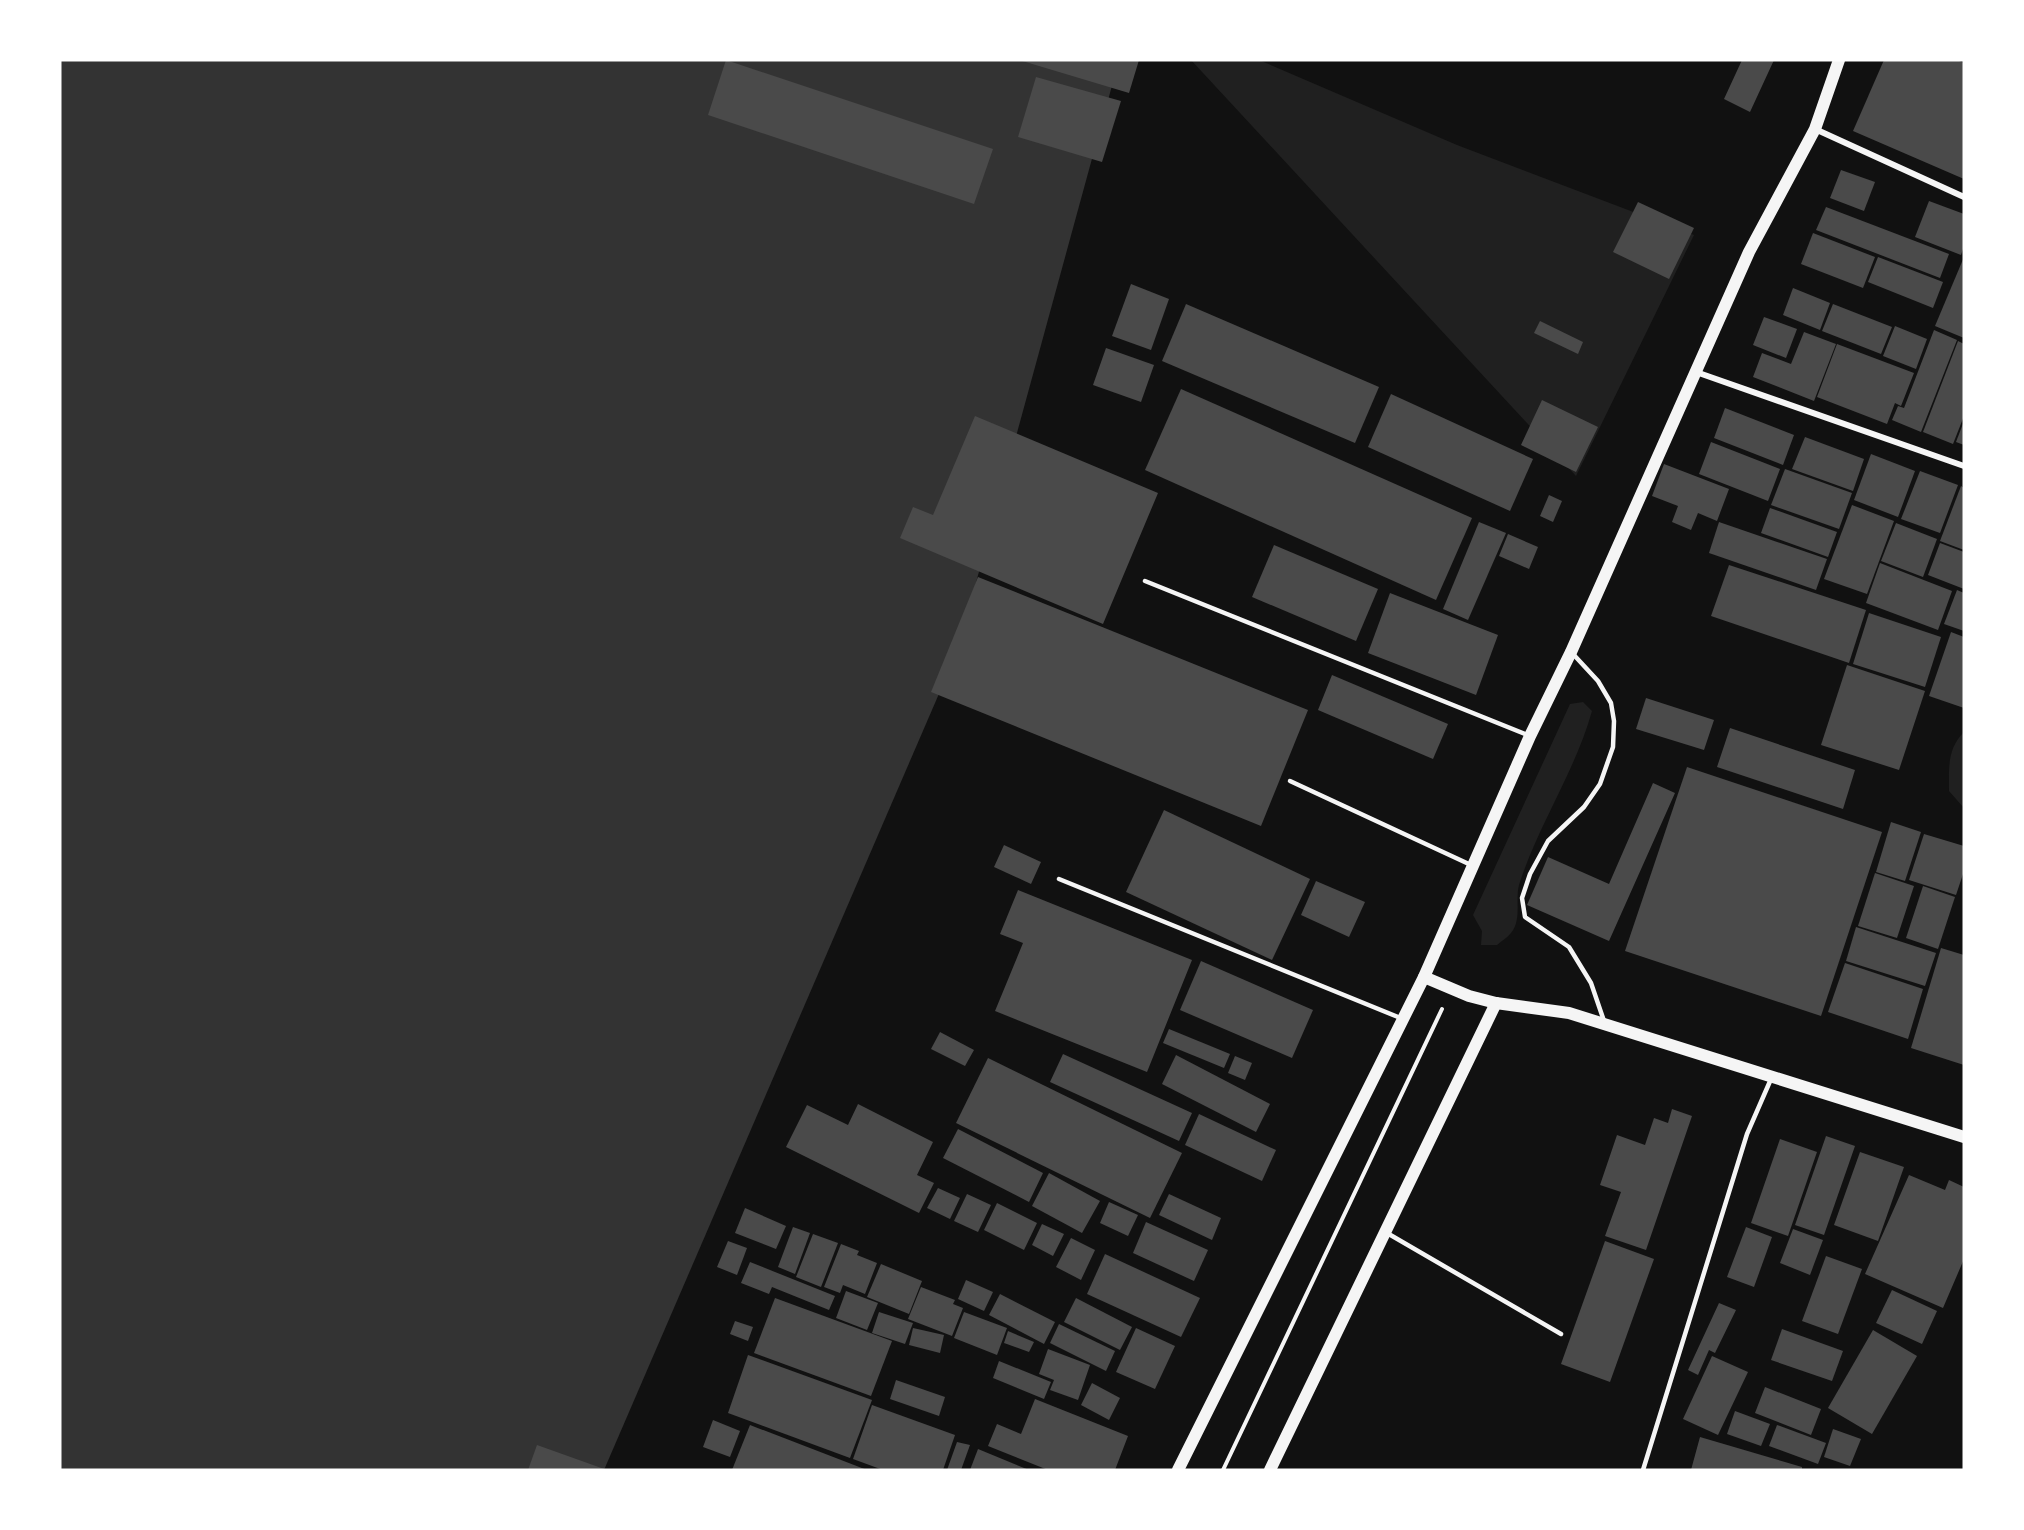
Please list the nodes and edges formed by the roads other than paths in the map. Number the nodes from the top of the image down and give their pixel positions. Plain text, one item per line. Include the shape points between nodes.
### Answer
1 (1839, 60) edge
2 (1815, 129) junction
3 (1964, 197) edge
4 (1696, 372) junction
5 (1964, 466) edge
6 (1145, 581) dead end
7 (1571, 652) junction
8 (1530, 736) junction
9 (1290, 781) dead end
10 (1473, 866) junction
11 (1059, 879) dead end
12 (1424, 977) junction
13 (1496, 1003) junction
14 (1403, 1019) junction
15 (1605, 1024) junction
16 (1772, 1076) junction
17 (1964, 1137) edge
18 (1384, 1232) junction
19 (1561, 1334) dead end
20 (1178, 1470) edge
21 (1270, 1470) edge
22 (1643, 1470) edge

1 - 2 main road
2 - 3 street
2 - 4 main road via 1749,252
4 - 5 street
4 - 7 main road
6 - 8 lane
7 - 8 main road
7 - 15 lane via 1598,681 1611,703 1613,747 1600,784 1584,807 1548,841 1522,898 1525,917 1569,948 1591,983
8 - 10 main road
9 - 10 lane
10 - 12 main road
11 - 14 lane
12 - 13 main road
12 - 14 main road
13 - 15 main road via 1569,1013
13 - 18 main road
14 - 20 main road
15 - 16 main road
16 - 17 main road
16 - 22 lane via 1747,1134
18 - 19 lane
18 - 21 main road

